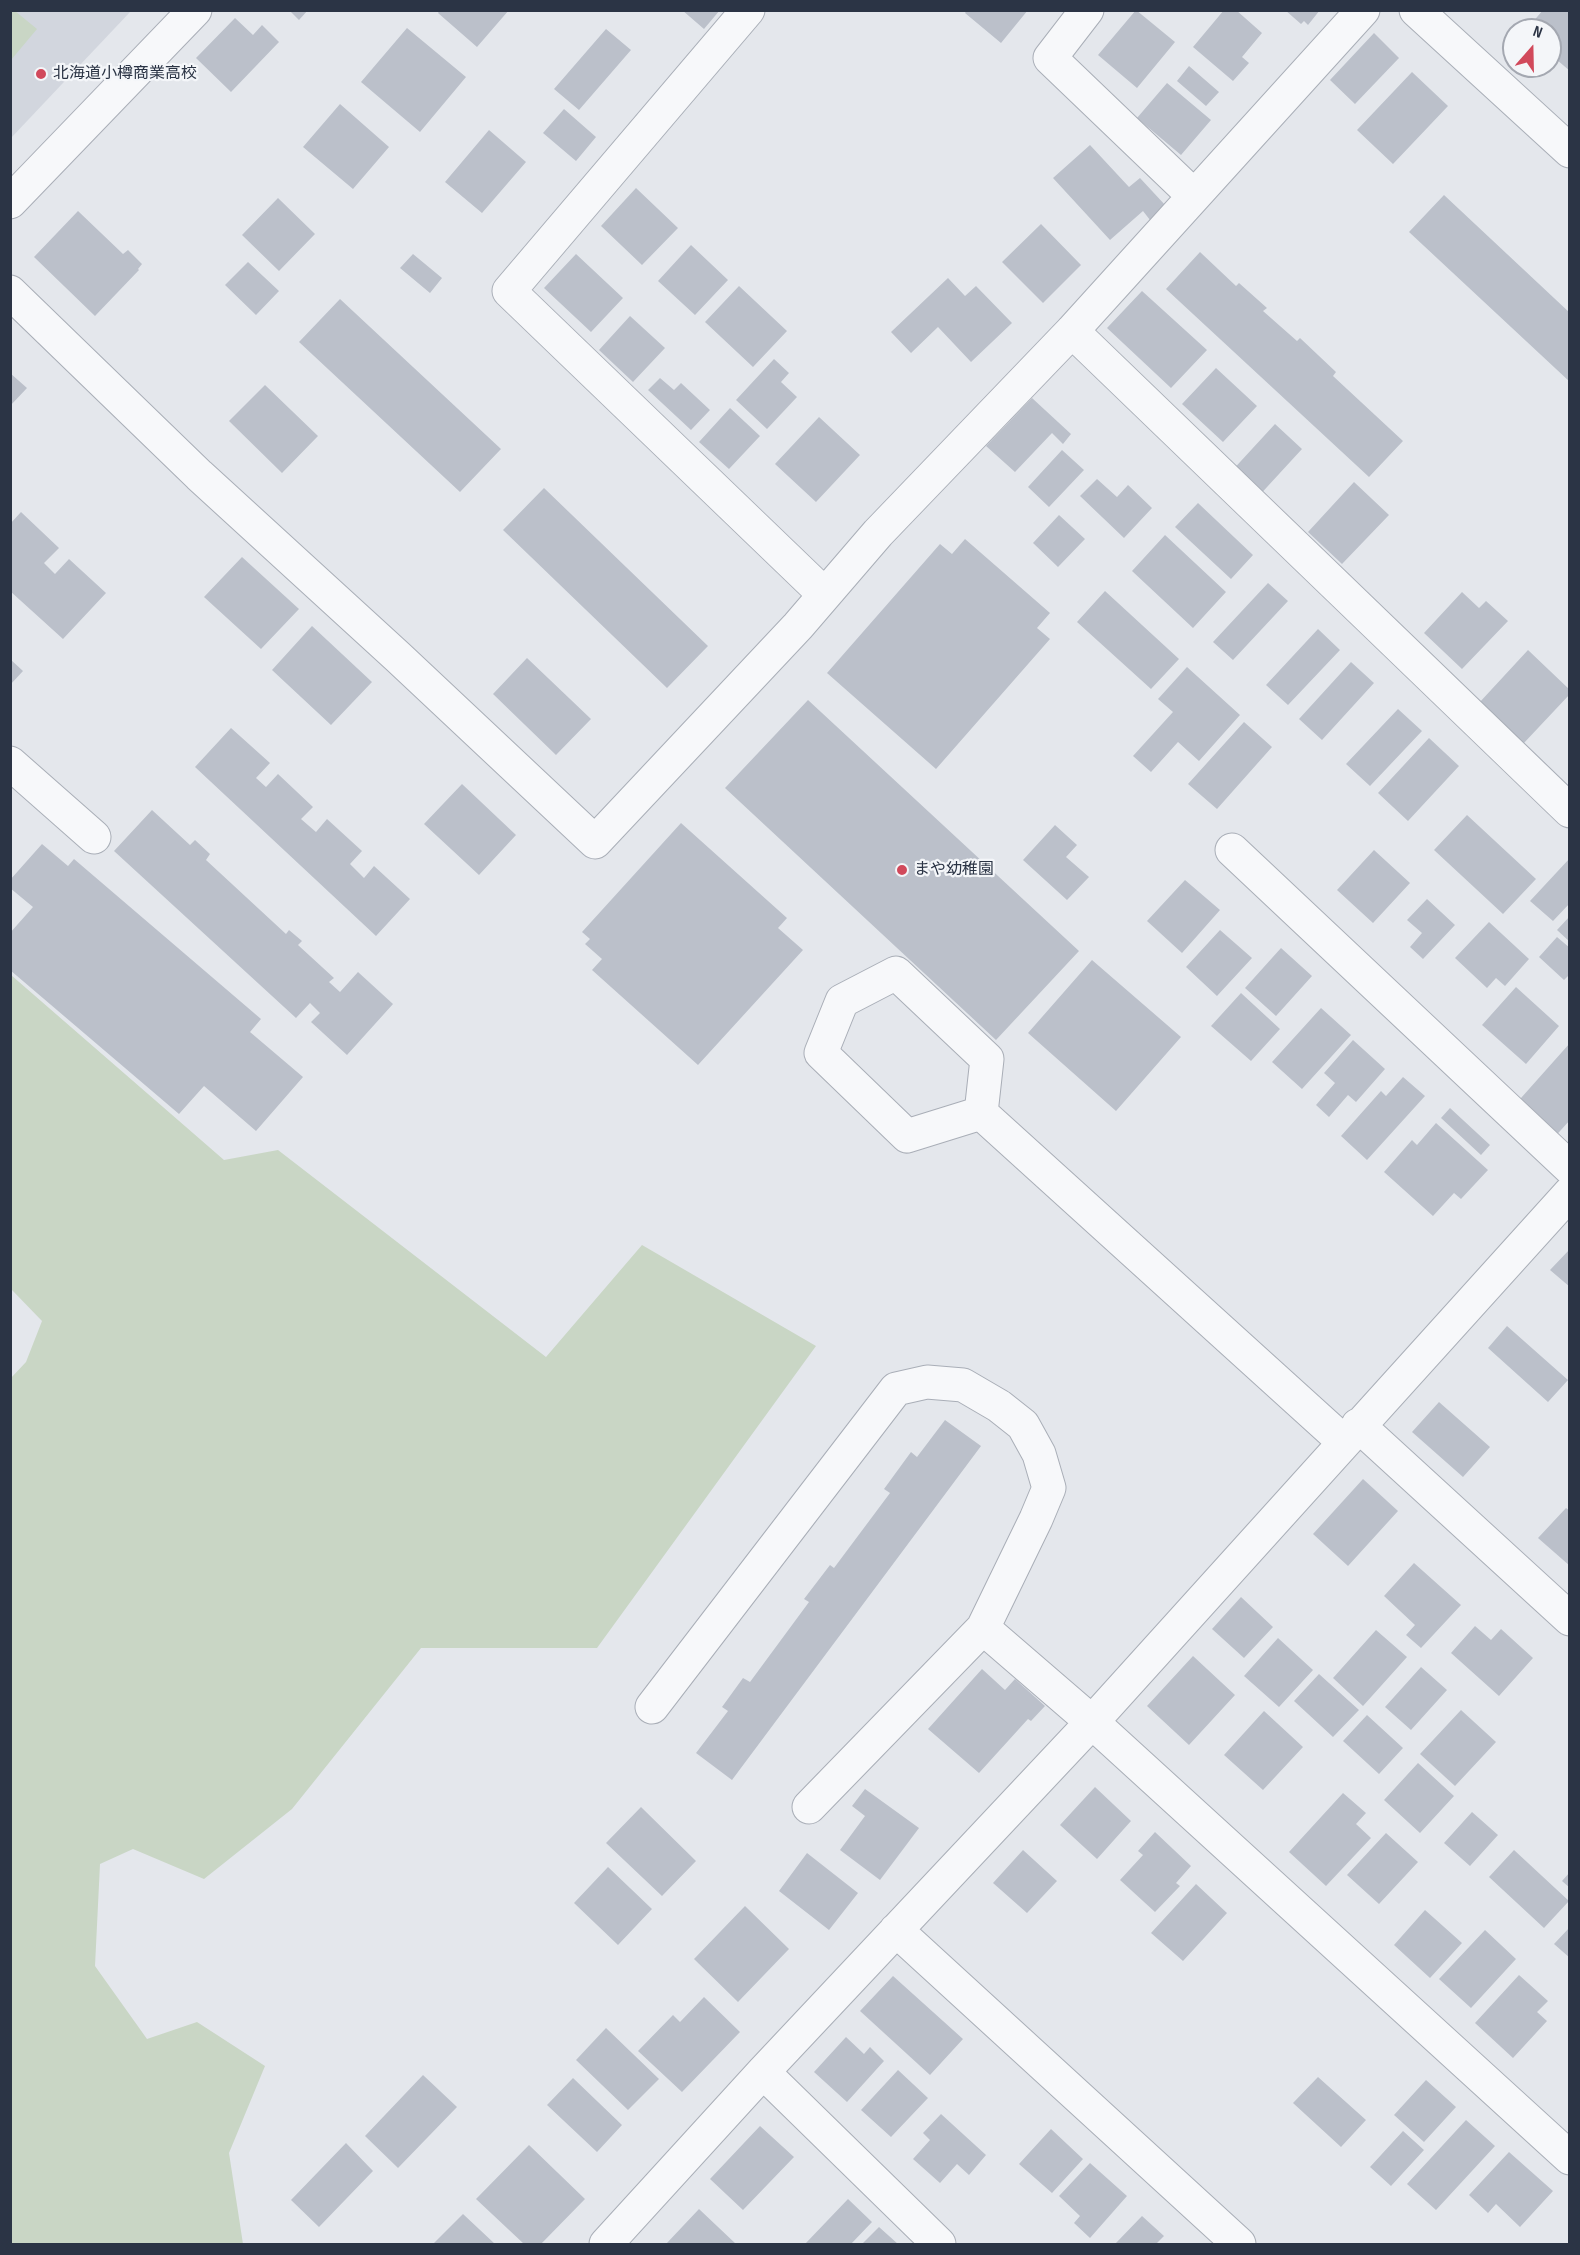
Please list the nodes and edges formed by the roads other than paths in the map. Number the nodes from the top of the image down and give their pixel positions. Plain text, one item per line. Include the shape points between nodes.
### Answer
1 (195, 10) edge
2 (748, 10) edge
3 (1088, 10) edge
4 (1363, 10) edge
5 (1416, 10) edge
6 (1569, 152) edge
7 (1194, 196) junction
8 (10, 202) edge
9 (10, 292) edge
10 (1072, 331) junction
11 (824, 594) junction
12 (10, 763) edge
13 (1569, 811) edge
14 (94, 837) dead end
15 (1232, 850) dead end
16 (981, 1113) junction
17 (1569, 1168) edge
18 (1569, 1193) edge
19 (1351, 1433) junction
20 (1569, 1619) edge
21 (982, 1628) junction
22 (652, 1707) dead end
23 (1092, 1722) junction
24 (808, 1807) dead end
25 (896, 1930) junction
26 (763, 2072) junction
27 (1569, 2158) edge
28 (606, 2244) edge
29 (939, 2244) edge
30 (1239, 2244) edge

1 - 8 street
2 - 11 street via 509,291
3 - 7 street via 1050,58
4 - 7 street
5 - 6 street
7 - 10 street
9 - 11 street via 199,475 595,842
10 - 11 street
10 - 13 street
12 - 14 street
15 - 17 street
16 - 16 street via 907,1136 820,1053 842,1001 896,973 987,1059
16 - 19 street
18 - 19 street
19 - 20 street
19 - 23 street
21 - 22 street via 1049,1488 1039,1454 1023,1425 1007,1412 963,1385 916,1384 896,1389
21 - 23 street
21 - 24 street
23 - 25 street
23 - 27 street
25 - 26 street
25 - 30 street
26 - 28 street
26 - 29 street

